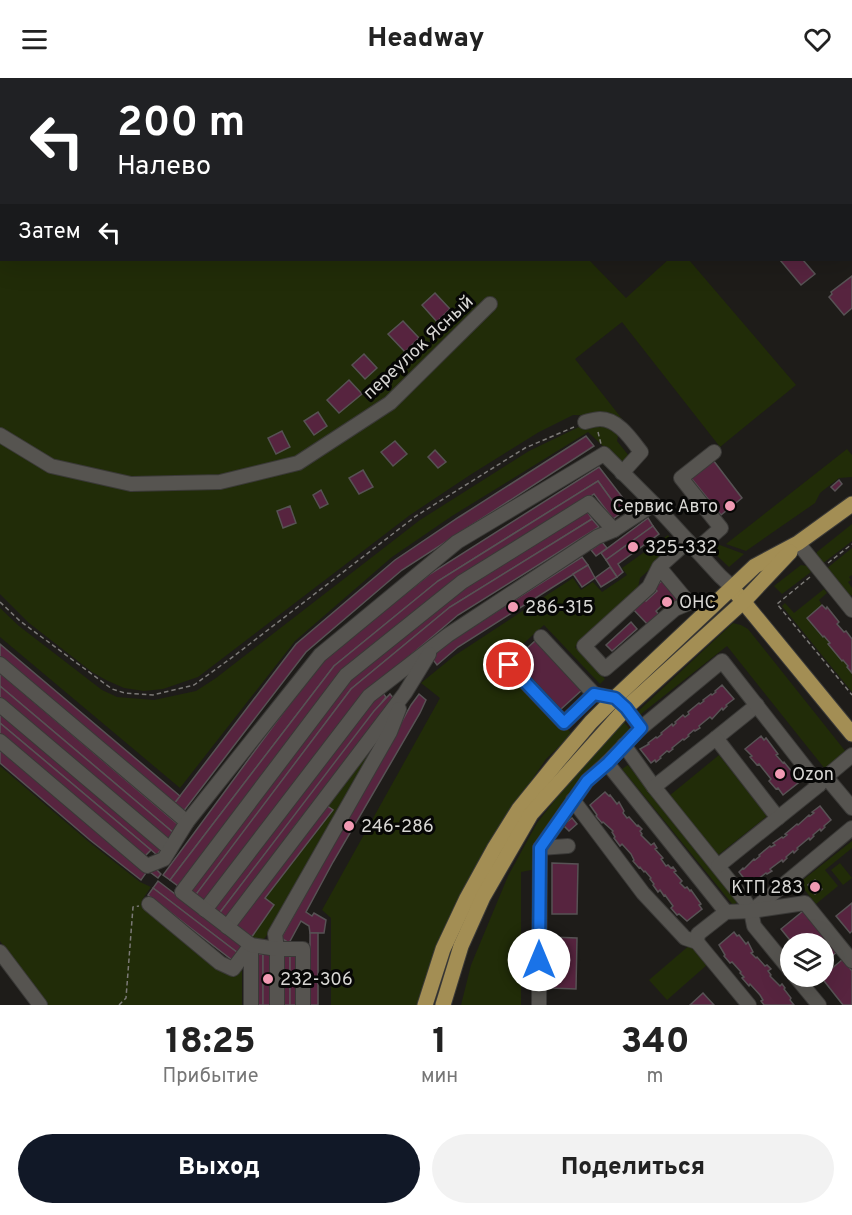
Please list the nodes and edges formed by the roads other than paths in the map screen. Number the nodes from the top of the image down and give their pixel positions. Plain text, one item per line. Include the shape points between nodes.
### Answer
1 (490, 304) dead end
2 (585, 422) road end
3 (0, 435) edge
4 (714, 452) dead end
5 (622, 473) junction
6 (654, 504) junction
7 (852, 504) edge
8 (614, 530) junction
9 (798, 543) junction
10 (692, 545) junction
11 (659, 567) junction
12 (732, 587) junction
13 (744, 601) junction
14 (675, 609) junction
15 (852, 610) edge
16 (690, 627) junction
17 (541, 637) dead end
18 (434, 646) junction
19 (0, 664) edge
20 (509, 665) dead end
21 (405, 693) junction
22 (594, 694) junction
23 (621, 703) junction
24 (0, 705) edge
25 (757, 705) junction
26 (641, 728) junction
27 (852, 735) edge
28 (716, 738) junction
29 (0, 741) edge
30 (624, 745) junction
31 (852, 755) edge
32 (608, 763) junction
33 (823, 781) junction
34 (654, 787) junction
35 (573, 800) junction
36 (852, 808) edge
37 (778, 818) junction
38 (187, 822) junction
39 (852, 828) edge
40 (568, 846) dead end
41 (540, 848) junction
42 (170, 849) junction
43 (718, 866) junction
44 (149, 904) road end
45 (205, 910) junction
46 (751, 911) junction
47 (726, 912) junction
48 (227, 927) junction
49 (697, 942) junction
50 (251, 945) junction
51 (277, 949) junction
52 (0, 952) edge
53 (850, 955) edge
54 (780, 958) edge
55 (804, 987) edge
56 (40, 1005) edge
57 (251, 1005) edge
58 (277, 1005) edge
59 (303, 1005) edge
60 (425, 1005) edge
61 (443, 1005) edge
62 (539, 1005) edge
63 (749, 1005) edge
64 (819, 1005) edge

1 - 3 street, переулок Ясный via 390,403 298,463 220,482 131,484 51,466
2 - 5 street via 601,418 615,424 641,452
4 - 10 street via 681,478 721,528
5 - 6 street
5 - 38 street via 604,454 457,542 320,656
6 - 8 street
6 - 10 street
7 - 9 main road
8 - 18 street via 597,537
8 - 45 street via 590,503 462,582 346,675 182,892
9 - 12 main road via 754,566
9 - 13 main road
9 - 15 street
10 - 11 street
10 - 12 street
11 - 14 street via 689,603
11 - 14 street via 649,587 584,646 605,669
12 - 13 main road
12 - 16 main road
13 - 23 main road
13 - 27 main road
14 - 16 street
16 - 23 main road
17 - 22 street
18 - 21 street
18 - 45 street via 369,696
19 - 38 street
20 - 22 street via 564,723
21 - 48 street
21 - 51 street via 390,732 275,934
22 - 23 street
23 - 26 street
23 - 60 main road via 591,722 519,809 467,898 443,950
23 - 61 main road via 531,814 483,897 461,946
24 - 42 street
25 - 26 street via 722,661
25 - 28 street
25 - 33 street
26 - 30 street
28 - 34 street
28 - 37 street
29 - 42 street via 147,866 164,859
30 - 32 street
30 - 34 street
31 - 33 street
32 - 35 street
32 - 47 street
33 - 36 street
33 - 37 street
34 - 43 street
35 - 41 street
35 - 49 street via 643,893 685,938
37 - 43 street
38 - 42 street
39 - 46 street
40 - 41 street
41 - 62 street
43 - 46 street
44 - 50 street via 220,963 233,969
45 - 48 street
46 - 47 street
46 - 53 street via 805,903
46 - 54 street via 754,926
47 - 49 street via 698,934
48 - 50 street
49 - 63 street
50 - 51 street
50 - 57 street
51 - 58 street
51 - 59 street via 303,949
52 - 56 street
55 - 64 street

